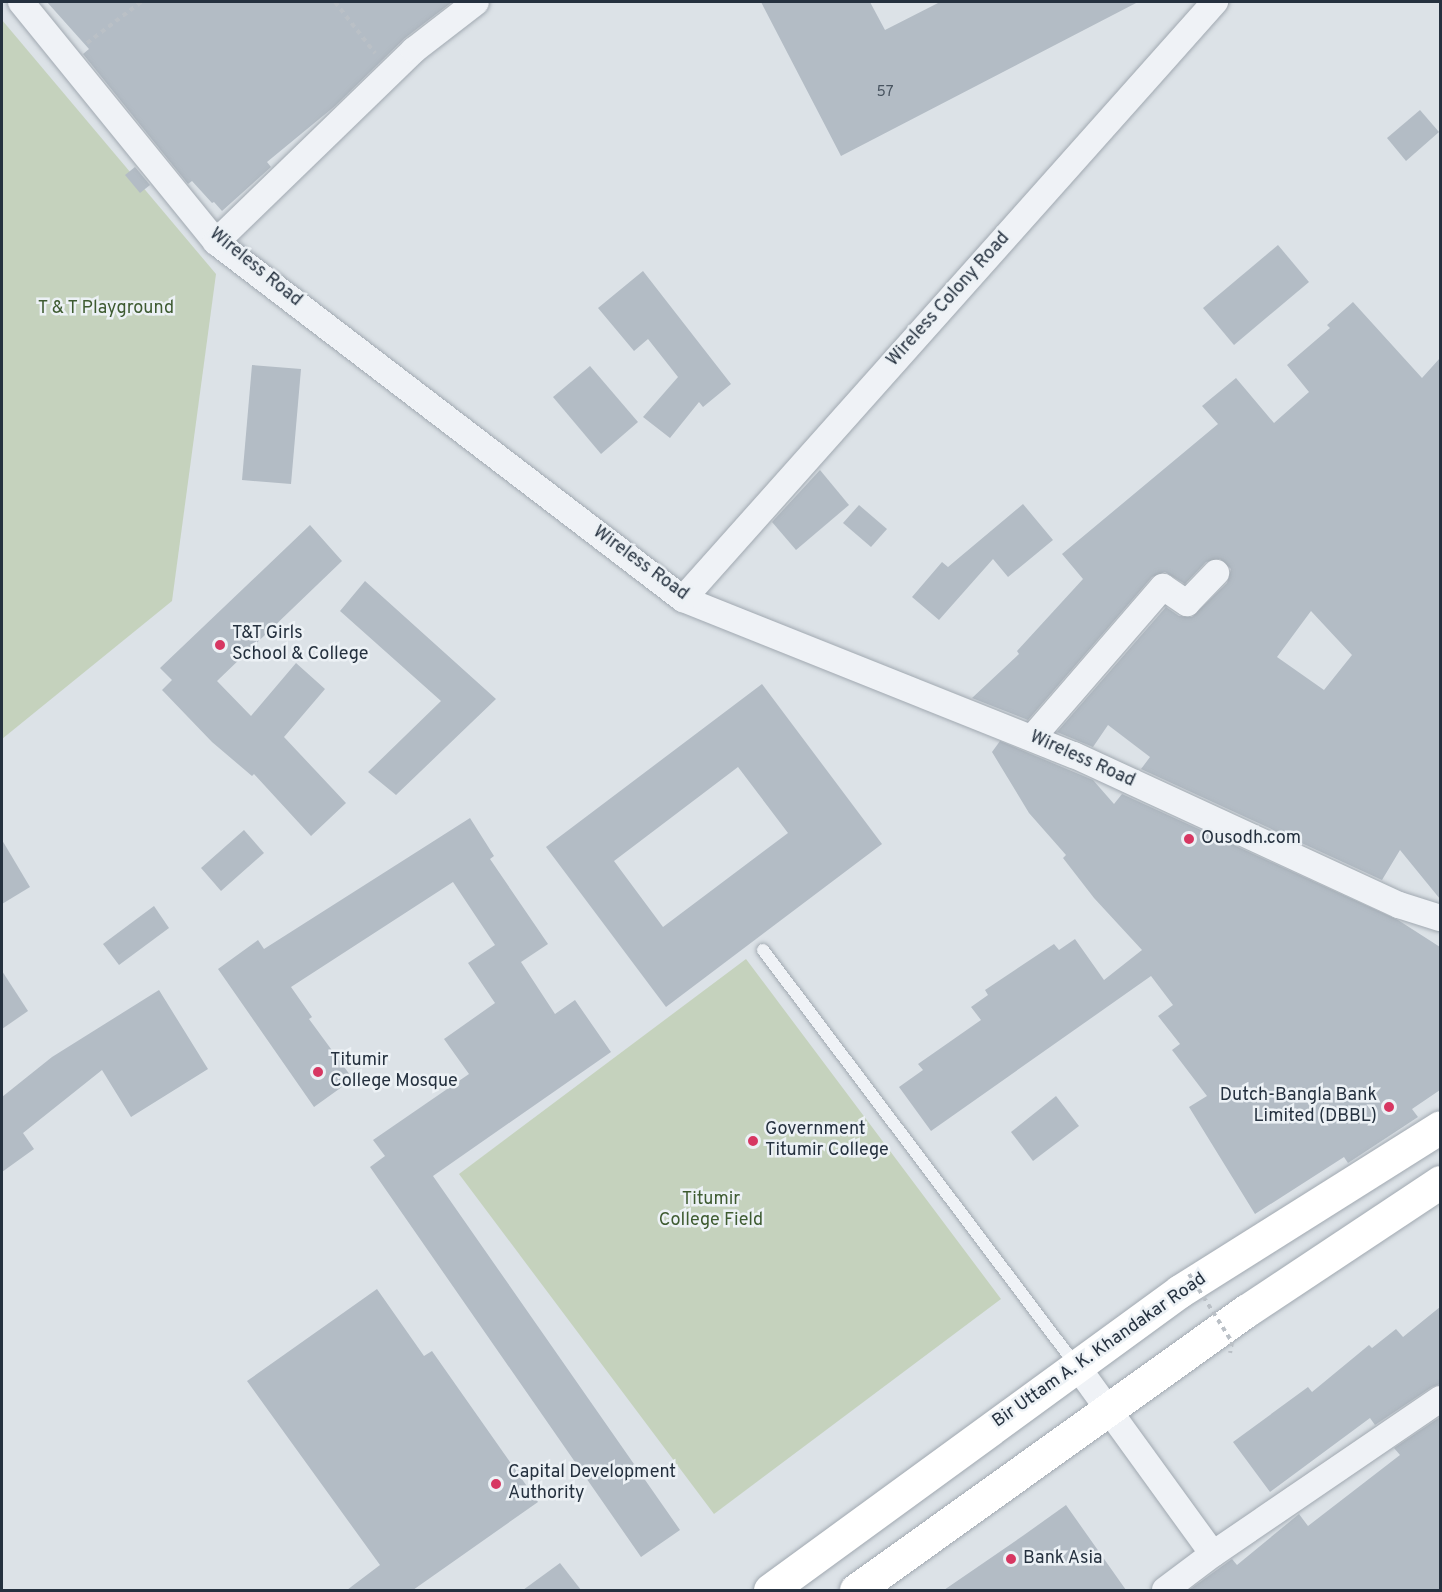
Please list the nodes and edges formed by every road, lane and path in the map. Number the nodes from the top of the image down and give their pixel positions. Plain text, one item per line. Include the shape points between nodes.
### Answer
1 (21, 2) edge
2 (141, 2) edge
3 (335, 2) edge
4 (476, 2) edge
5 (1215, 2) edge
6 (67, 58) junction
7 (390, 72) junction
8 (216, 242) junction
9 (1216, 573) dead end
10 (683, 599) junction
11 (1032, 738) junction
12 (1440, 918) edge
13 (763, 950) dead end
14 (1440, 1128) edge
15 (1440, 1182) edge
16 (1189, 1274) dead end
17 (1230, 1353) dead end
18 (1076, 1365) junction
19 (1440, 1399) edge
20 (1108, 1409) junction
21 (1213, 1554) junction
22 (770, 1590) edge
23 (856, 1590) edge
24 (1165, 1590) edge

1 - 6 street, Wireless Road
2 - 6 path
3 - 7 path
4 - 7 street
5 - 10 street, Wireless Colony Road
6 - 8 street, Wireless Road
7 - 8 street
8 - 10 street, Wireless Road
9 - 11 street via 1186,603 1163,587
10 - 11 street, Wireless Road
11 - 12 street, Wireless Road via 1399,904
13 - 18 lane
14 - 18 main road, Bir Uttam A. K. Khandakar Road via 1180,1291
15 - 20 main road via 1245,1311
16 - 17 path, bridge via 1232,1342
18 - 20 street
18 - 22 main road, Bir Uttam A. K. Khandakar Road
19 - 21 street
20 - 21 street
20 - 23 main road
21 - 24 street

